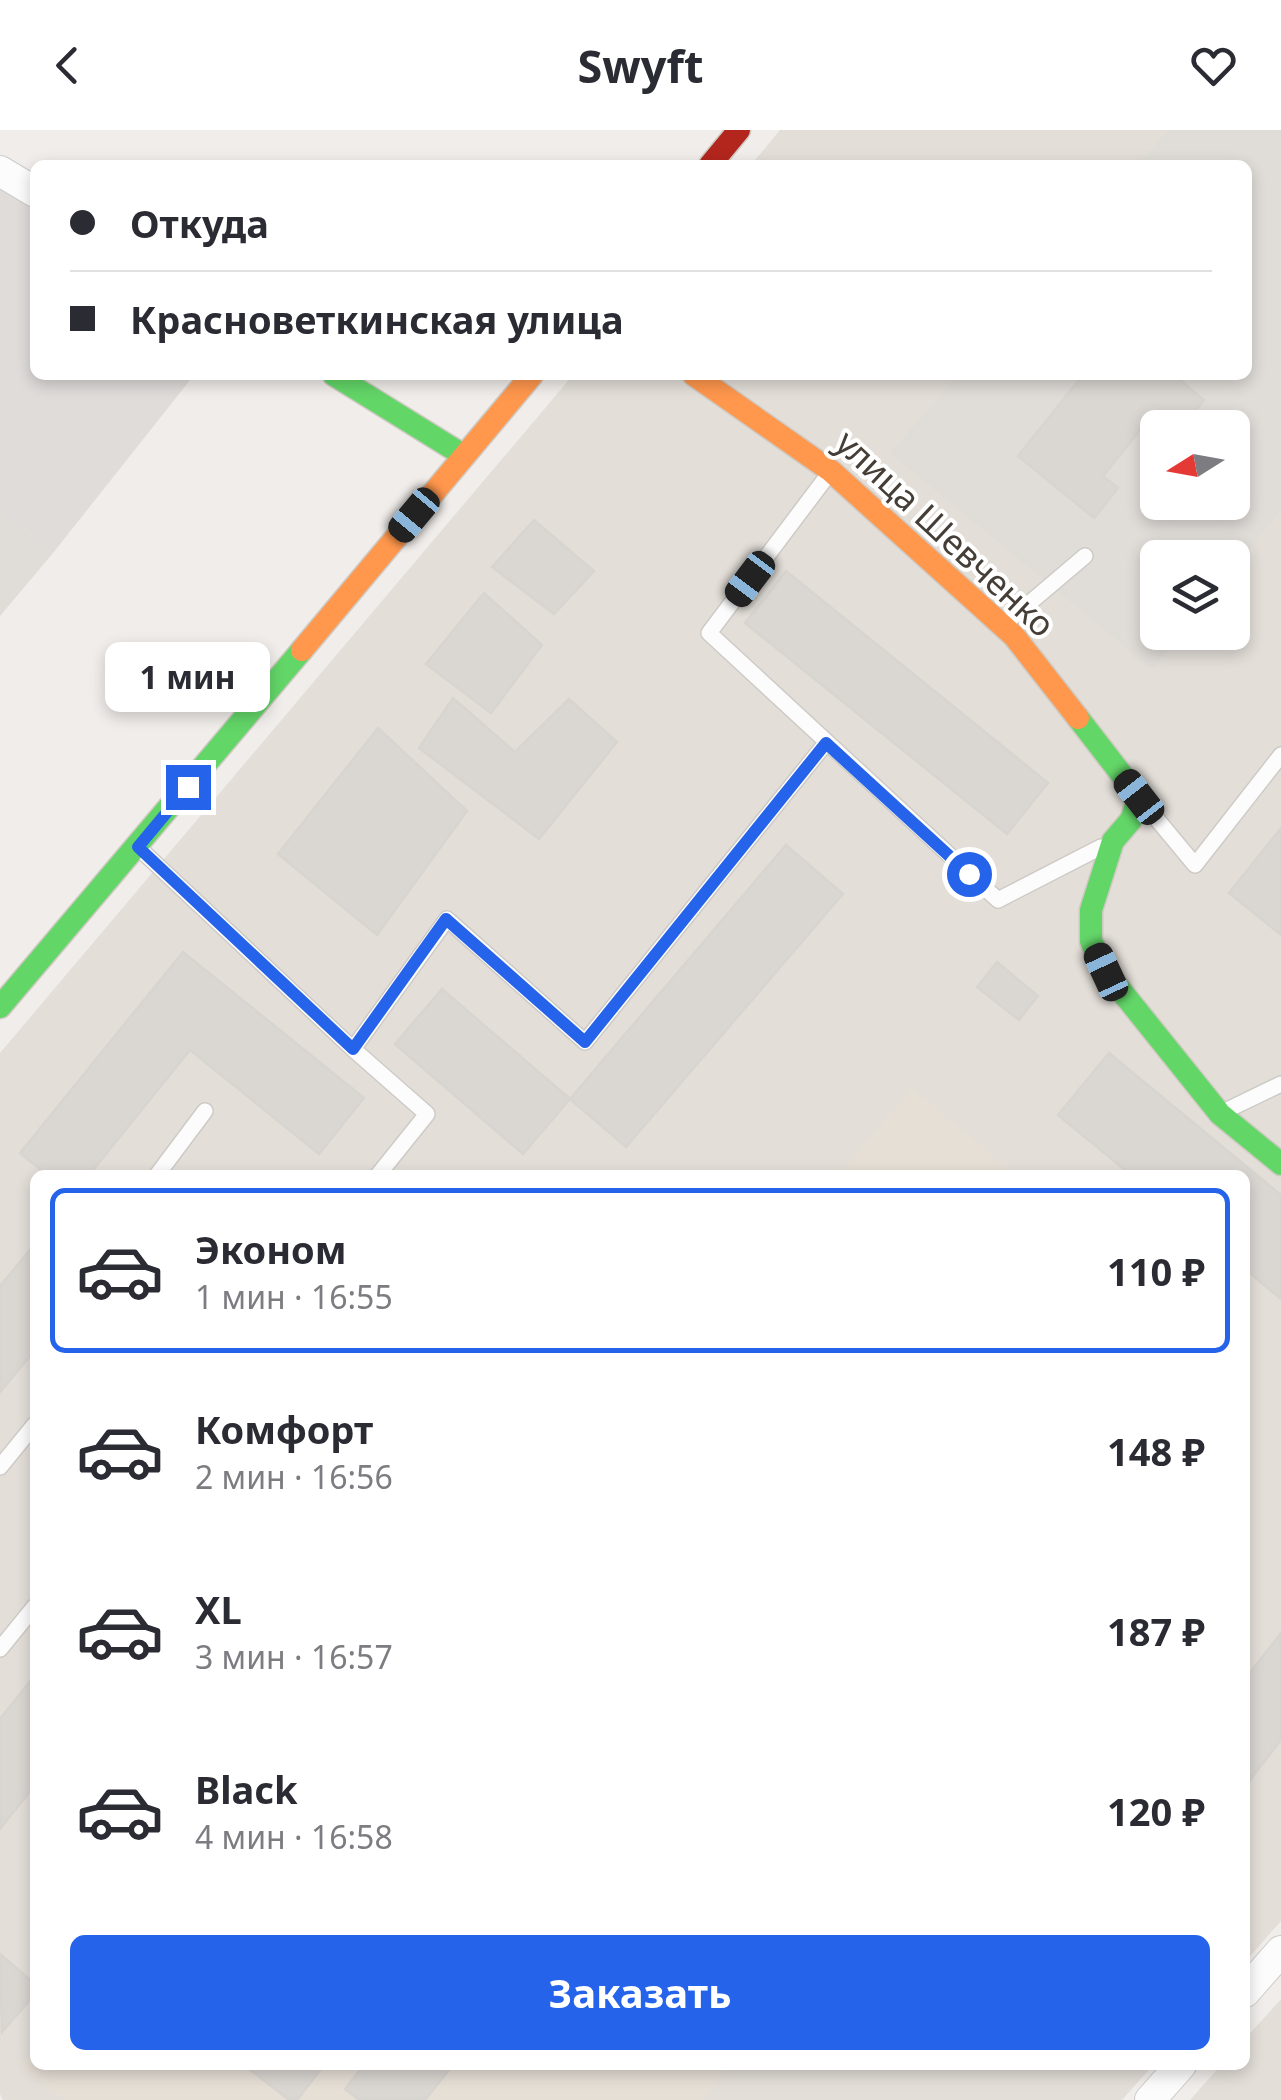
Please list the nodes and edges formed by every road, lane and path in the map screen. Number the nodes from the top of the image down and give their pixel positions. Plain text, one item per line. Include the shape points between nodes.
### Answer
1 (739, 130) edge
2 (714, 160) edge
3 (0, 171) edge
4 (30, 189) edge
5 (342, 380) edge
6 (528, 380) edge
7 (701, 380) edge
8 (464, 455) junction
9 (830, 471) junction
10 (1086, 556) dead end
11 (1003, 626) junction
12 (826, 743) junction
13 (1281, 754) edge
14 (1139, 797) junction
15 (1113, 841) junction
16 (138, 847) junction
17 (0, 1007) edge
18 (353, 1049) junction
19 (1281, 1084) edge
20 (205, 1111) dead end
21 (1220, 1114) junction
22 (1281, 1164) edge
23 (161, 1170) edge
24 (382, 1170) edge
25 (30, 1430) edge
26 (0, 1468) edge
27 (30, 1612) edge
28 (0, 1649) edge
29 (1281, 1951) edge
30 (1250, 1986) edge
31 (1177, 2070) edge
32 (1150, 2100) edge

1 - 2 street
3 - 4 street
5 - 8 street
6 - 8 street
7 - 9 street, улица Шевченко
8 - 16 street
9 - 11 street, улица Шевченко
9 - 12 lane via 709,633
10 - 11 lane
11 - 14 street, улица Шевченко
12 - 15 lane via 998,900
12 - 18 lane via 585,1042 446,919
13 - 14 lane via 1195,865
14 - 15 street via 1132,820
15 - 21 street via 1091,910 1091,941 1106,972
16 - 17 street
16 - 18 lane
18 - 24 lane via 427,1114
19 - 21 lane
20 - 23 lane
21 - 22 street
25 - 26 lane
27 - 28 lane
29 - 30 street
31 - 32 street

